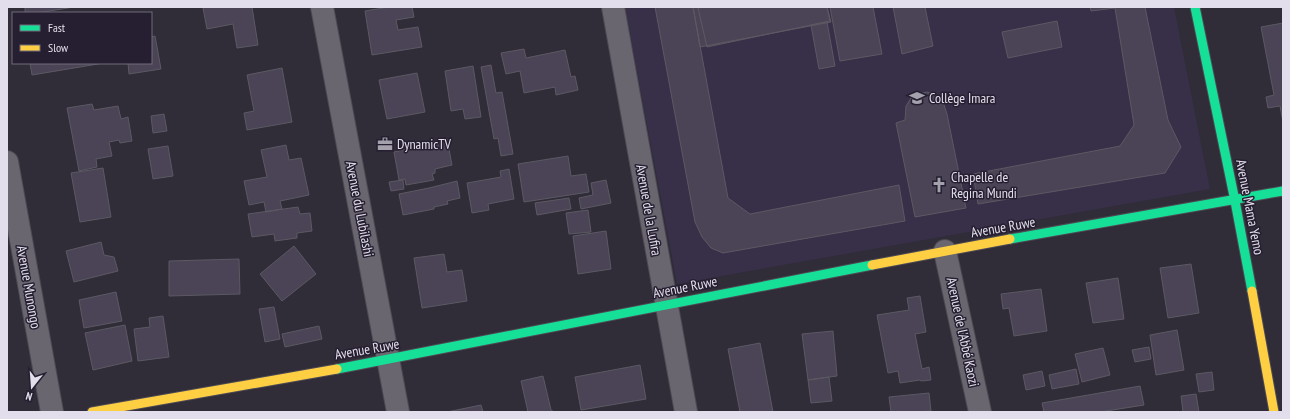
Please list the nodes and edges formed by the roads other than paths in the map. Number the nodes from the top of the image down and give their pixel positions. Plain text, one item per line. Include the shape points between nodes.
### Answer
1 (322, 7) edge
2 (613, 7) edge
3 (1195, 7) edge
4 (7, 162) edge
5 (1283, 192) edge
6 (1235, 201) junction
7 (945, 252) junction
8 (667, 305) junction
9 (388, 360) junction
10 (52, 412) edge
11 (92, 412) edge
12 (398, 412) edge
13 (686, 412) edge
14 (980, 412) edge
15 (1274, 412) edge

1 - 9 street, Avenue du Lubilashi
2 - 8 street, Avenue de la Lufira
3 - 6 street, Avenue Mama Yemo
4 - 10 street, Avenue Munongo
5 - 6 street, Avenue Ruwe
6 - 7 street, Avenue Ruwe
6 - 15 street, Avenue Mama Yemo
7 - 8 street, Avenue Ruwe
7 - 14 street, Avenue de l'Abbé Kaozi
8 - 9 street, Avenue Ruwe
8 - 13 street, Avenue de la Lufira
9 - 11 street, Avenue Ruwe
9 - 12 street, Avenue du Lubilashi

